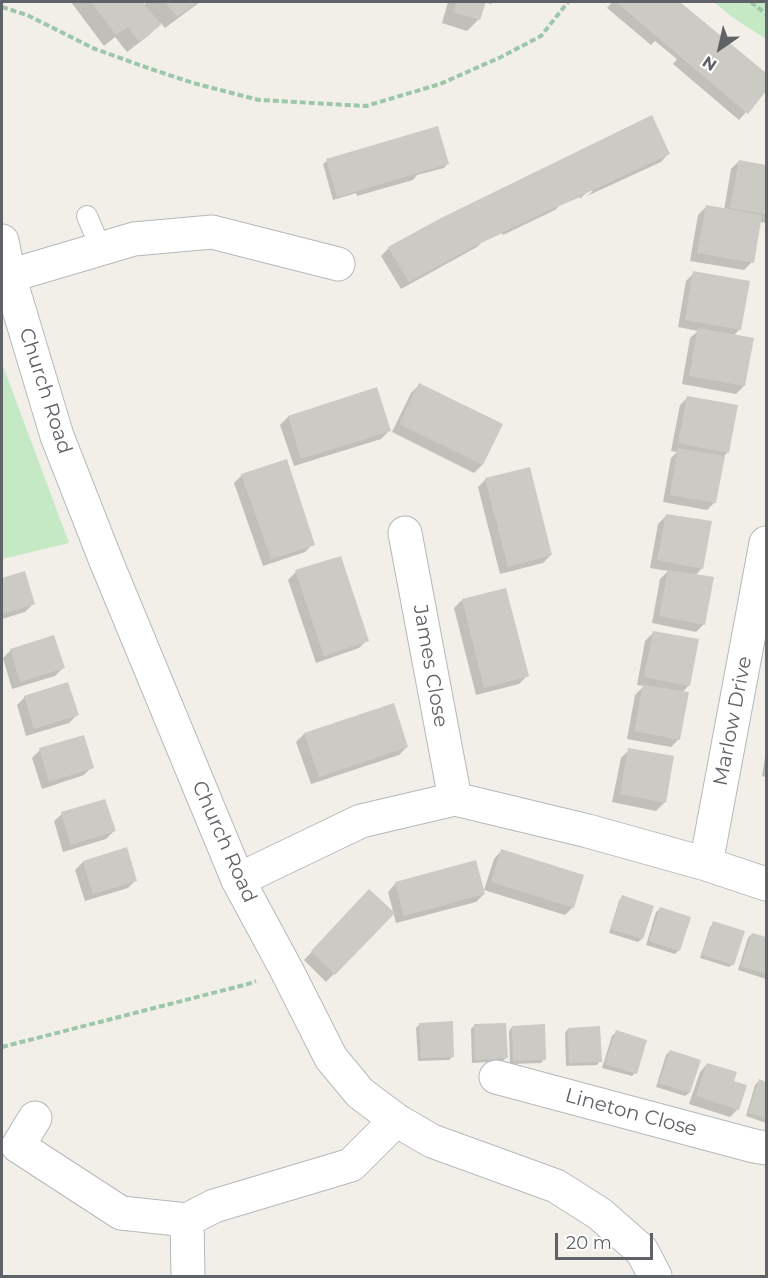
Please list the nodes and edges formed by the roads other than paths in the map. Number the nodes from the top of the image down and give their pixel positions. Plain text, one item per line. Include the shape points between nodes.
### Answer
1 (87, 216) dead end
2 (2, 241) edge
3 (101, 249) junction
4 (338, 264) dead end
5 (9, 276) junction
6 (405, 534) dead end
7 (766, 543) edge
8 (455, 799) junction
9 (706, 864) junction
10 (238, 880) junction
11 (766, 884) edge
12 (496, 1077) dead end
13 (35, 1118) dead end
14 (396, 1120) junction
15 (766, 1148) edge
16 (187, 1220) junction
17 (188, 1276) edge
18 (656, 1276) edge

1 - 3 lane
2 - 5 street, Church Road
3 - 4 street via 134,239 212,232
3 - 5 street
5 - 10 street, Church Road via 57,436
6 - 8 street, James Close
7 - 9 street, Marlow Drive
8 - 9 street
8 - 10 street via 361,821
9 - 11 street
10 - 14 street, Church Road via 331,1058 360,1093
12 - 15 street, Lineton Close
13 - 16 street via 18,1146 121,1213
14 - 16 street via 351,1165 213,1206
14 - 18 street, Church Road via 432,1141 556,1186 600,1214 642,1251
16 - 17 street

